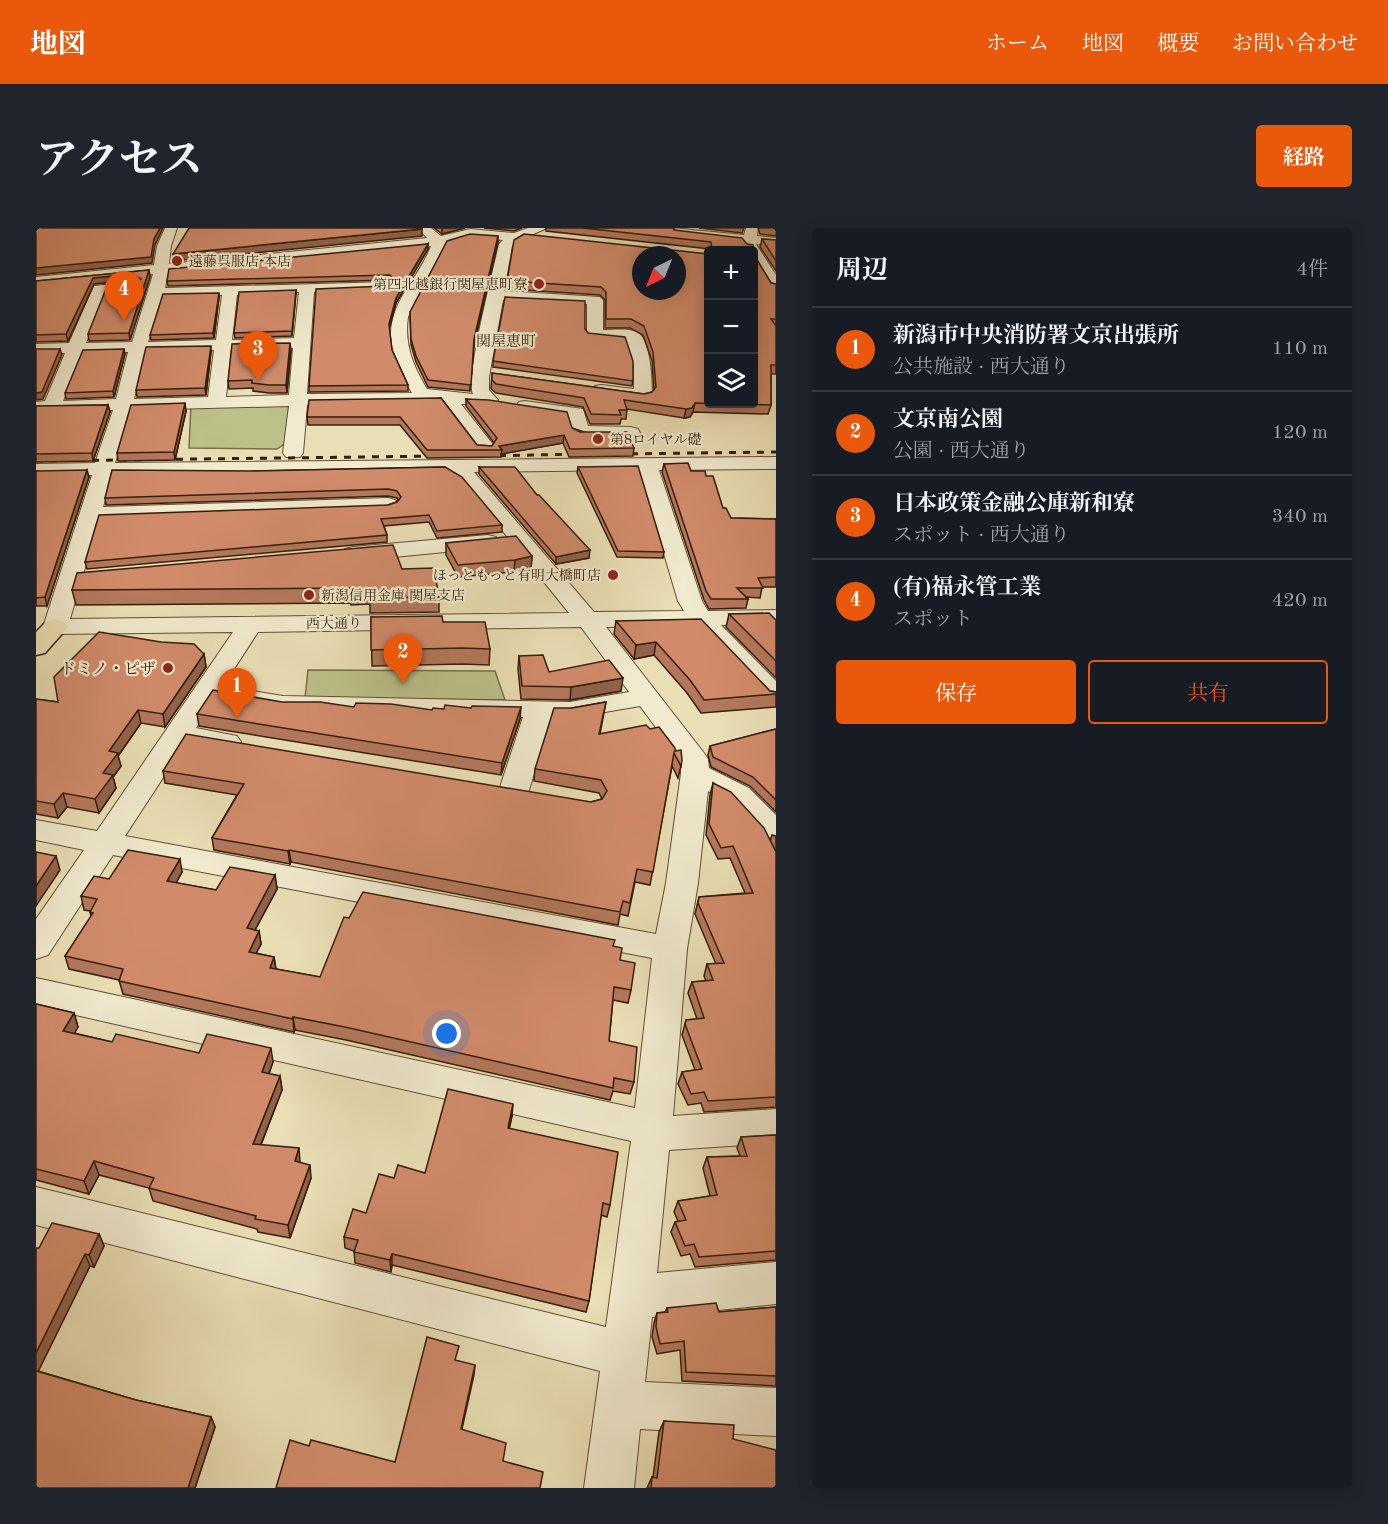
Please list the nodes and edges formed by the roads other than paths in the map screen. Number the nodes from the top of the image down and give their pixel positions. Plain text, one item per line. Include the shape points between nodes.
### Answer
1 (171, 228) edge
2 (423, 228) edge
3 (631, 228) edge
4 (544, 233) edge
5 (750, 233) edge
6 (341, 235) edge
7 (520, 236) junction
8 (439, 241) junction
9 (776, 242) edge
10 (350, 250) junction
11 (758, 259) edge
12 (776, 259) edge
13 (758, 260) edge
14 (37, 282) edge
15 (158, 282) junction
16 (385, 285) edge
17 (776, 287) edge
18 (307, 288) junction
19 (230, 291) junction
20 (495, 294) junction
21 (300, 342) junction
22 (223, 345) junction
23 (138, 347) junction
24 (75, 348) junction
25 (36, 349) edge
26 (585, 387) edge
27 (447, 398) junction
28 (300, 400) junction
29 (489, 400) junction
30 (216, 401) junction
31 (124, 403) junction
32 (44, 406) edge
33 (631, 433) dead end
34 (293, 453) junction
35 (36, 454) edge
36 (105, 461) junction
37 (776, 463) edge
38 (647, 464) junction
39 (386, 467) junction
40 (451, 467) junction
41 (36, 470) edge
42 (89, 514) junction
43 (396, 527) junction
44 (522, 539) junction
45 (333, 555) edge
46 (776, 617) edge
47 (700, 618) junction
48 (588, 620) junction
49 (251, 624) junction
50 (45, 627) edge
51 (36, 647) edge
52 (206, 691) junction
53 (776, 696) edge
54 (646, 697) junction
55 (540, 708) junction
56 (178, 734) junction
57 (248, 745) edge
58 (695, 773) junction
59 (513, 790) edge
60 (36, 830) edge
61 (776, 834) edge
62 (105, 843) junction
63 (36, 946) edge
64 (670, 949) junction
65 (36, 992) edge
66 (776, 1126) edge
67 (652, 1128) junction
68 (36, 1206) edge
69 (776, 1283) edge
70 (632, 1297) junction
71 (625, 1355) junction
72 (619, 1404) junction
73 (776, 1412) edge
74 (609, 1488) edge

1 - 15 street
2 - 8 street
3 - 5 street
4 - 7 street
5 - 9 street
6 - 10 street
7 - 8 street via 470,233
7 - 20 street via 506,244
8 - 10 street
8 - 27 street via 433,260 402,309 399,350 421,393
10 - 15 street
11 - 12 street
13 - 17 street
14 - 15 street
15 - 19 street
15 - 23 street
15 - 24 street via 99,289
16 - 18 street
18 - 19 street
18 - 21 street
19 - 22 street
20 - 26 street via 594,300 594,334 633,336 643,366 643,396
20 - 29 street via 487,374 480,391
21 - 22 street
21 - 28 street
22 - 23 street
22 - 30 street
23 - 24 street
23 - 31 street
24 - 25 street
24 - 32 street
27 - 28 street
27 - 29 street
27 - 34 street via 485,447
28 - 30 street
28 - 34 street
29 - 33 street via 576,413 580,431
30 - 31 street
31 - 32 street
31 - 36 street
34 - 36 street
35 - 36 street
36 - 39 street
36 - 41 street
36 - 42 street
37 - 38 street
38 - 40 street
38 - 47 street via 690,601
39 - 40 street
39 - 43 street
40 - 44 street via 470,478
42 - 43 street
42 - 50 street via 79,579
43 - 44 street
43 - 45 street
44 - 48 street
46 - 47 street, 西大通り
47 - 48 street, 西大通り
47 - 53 street
48 - 49 street, 西大通り
48 - 54 street
49 - 50 street, 西大通り
49 - 52 street
50 - 51 highway
52 - 55 street via 283,704
52 - 56 street
54 - 55 street via 570,710
54 - 58 street via 694,759
55 - 59 street
56 - 57 street
56 - 62 street
58 - 61 street via 739,795
58 - 64 street
60 - 62 street
62 - 63 street
62 - 64 street
64 - 67 street
65 - 67 street
66 - 67 street via 672,1132
67 - 70 street
68 - 71 street
69 - 70 street
70 - 71 street
71 - 72 street
72 - 73 street
72 - 74 street

